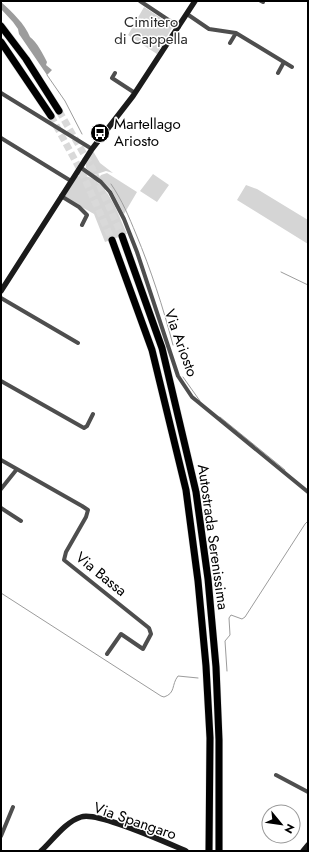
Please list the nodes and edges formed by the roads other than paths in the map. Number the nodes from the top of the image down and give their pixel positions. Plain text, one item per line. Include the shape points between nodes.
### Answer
1 (140, 1) edge
2 (195, 1) edge
3 (187, 14) junction
4 (1, 26) edge
5 (179, 27) junction
6 (236, 33) junction
7 (1, 42) edge
8 (230, 43) dead end
9 (284, 62) junction
10 (292, 67) dead end
11 (115, 73) dead end
12 (278, 73) dead end
13 (1, 93) edge
14 (135, 93) junction
15 (59, 111) tunnel mouth
16 (51, 116) tunnel mouth
17 (1, 138) edge
18 (92, 149) junction
19 (80, 167) junction
20 (71, 181) junction
21 (62, 196) junction
22 (82, 225) dead end
23 (122, 236) tunnel mouth
24 (112, 240) tunnel mouth
25 (1, 290) edge
26 (1, 298) edge
27 (78, 342) dead end
28 (1, 381) edge
29 (93, 414) dead end
30 (1, 460) edge
31 (17, 469) junction
32 (1, 489) edge
33 (308, 492) edge
34 (1, 508) edge
35 (21, 521) dead end
36 (107, 654) dead end
37 (276, 775) dead end
38 (308, 792) edge
39 (13, 808) dead end
40 (1, 836) edge
41 (308, 845) edge
42 (41, 851) edge
43 (186, 851) edge
44 (209, 851) edge
45 (218, 851) edge
46 (303, 851) edge

1 - 5 street
2 - 3 main road
3 - 5 main road
3 - 6 street via 209,29
4 - 15 highway via 26,59
5 - 14 main road
6 - 8 street
6 - 9 street
7 - 16 highway
9 - 10 street
9 - 12 street
11 - 14 street via 112,78
13 - 18 street
14 - 18 main road
17 - 20 street
18 - 19 main road
19 - 20 main road
19 - 33 street, Via Ariosto via 110,192 124,219 178,376 187,391
20 - 21 main road
21 - 22 street via 87,215
21 - 25 main road
23 - 45 highway, Autostrada Serenissima via 162,348 196,492 208,579 216,668 219,740
24 - 44 highway, Autostrada Serenissima via 152,350 186,490 206,666 210,738
26 - 27 street
28 - 29 street via 84,428
30 - 31 street, Via Bassa
31 - 32 street
31 - 36 street, Via Bassa via 88,510 64,560 151,631 143,649 121,634
34 - 35 street
37 - 38 street
39 - 40 street
41 - 46 main road
42 - 43 main road, Via Spangaro via 69,824 82,816 90,815

